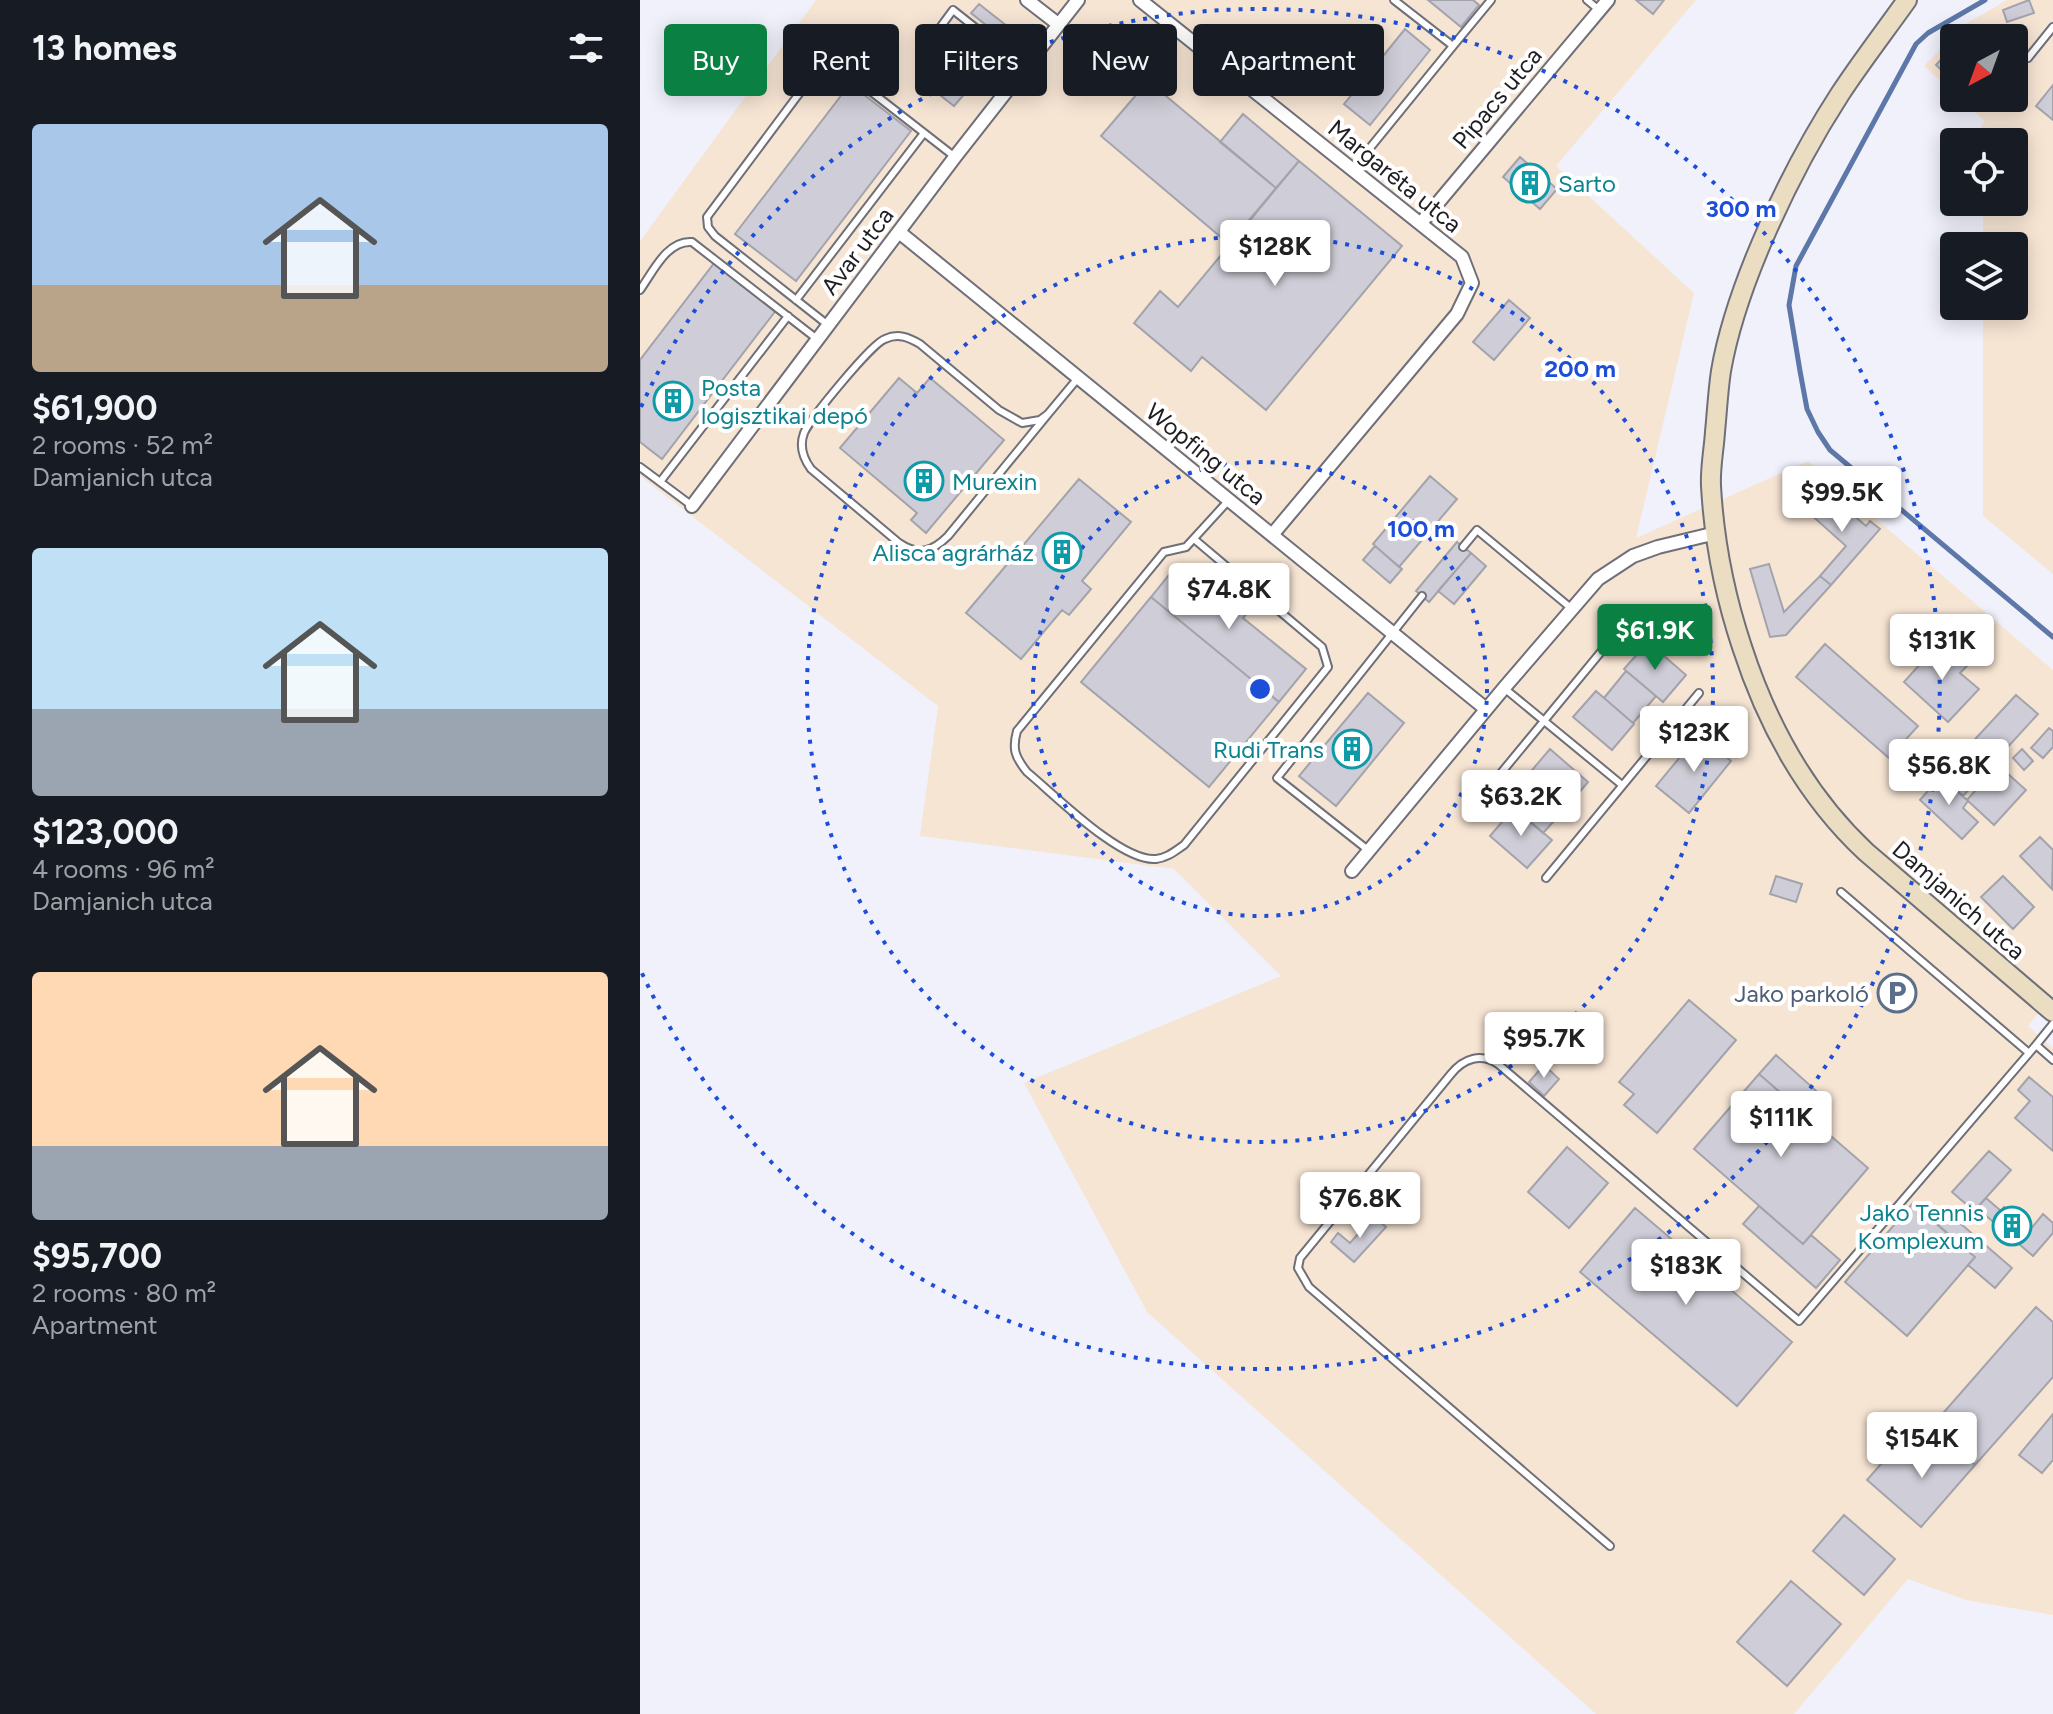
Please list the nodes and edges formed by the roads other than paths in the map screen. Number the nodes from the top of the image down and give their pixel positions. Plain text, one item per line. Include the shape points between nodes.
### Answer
1 (1027, 0) edge
2 (1078, 0) edge
3 (1140, 0) edge
4 (1394, 0) edge
5 (1491, 0) edge
6 (1587, 0) edge
7 (1907, 0) edge
8 (1604, 5) edge
9 (943, 24) edge
10 (971, 24) edge
11 (1058, 24) junction
12 (2053, 27) edge
13 (1047, 38) edge
14 (1453, 46) junction
15 (2028, 58) edge
16 (1002, 96) edge
17 (924, 133) junction
18 (955, 157) junction
19 (1352, 170) junction
20 (1421, 223) junction
21 (899, 232) junction
22 (640, 290) edge
23 (796, 300) junction
24 (788, 316) junction
25 (828, 325) junction
26 (817, 339) junction
27 (1078, 378) junction
28 (1048, 414) junction
29 (640, 467) edge
30 (660, 482) junction
31 (1229, 500) junction
32 (692, 506) joint
33 (1716, 533) junction
34 (1272, 535) junction
35 (1194, 539) junction
36 (1463, 547) dead end
37 (1422, 596) dead end
38 (1572, 609) junction
39 (1619, 630) dead end
40 (1393, 634) junction
41 (1504, 688) junction
42 (1699, 693) dead end
43 (1486, 709) junction
44 (1544, 720) junction
45 (1622, 785) junction
46 (1468, 813) dead end
47 (1369, 851) junction
48 (1352, 871) dead end
49 (1546, 878) dead end
50 (1841, 892) dead end
51 (2053, 1012) edge
52 (2053, 1024) edge
53 (2036, 1045) junction
54 (2029, 1053) junction
55 (2053, 1060) edge
56 (1610, 1546) dead end

1 - 11 street
2 - 11 street, Avar utca
3 - 19 street, Margaréta utca
4 - 14 lane
5 - 14 lane
6 - 8 lane
7 - 33 main road, Damjanich utca via 1840,95 1792,178 1740,298 1721,371 1711,483
8 - 20 street, Pipacs utca
9 - 10 lane via 953,10
11 - 13 street, Avar utca
12 - 15 lane
14 - 19 lane
16 - 18 street, Avar utca
17 - 18 lane
17 - 23 lane
17 - 23 lane via 842,69 819,67 707,217 715,236
18 - 21 street, Avar utca
19 - 20 street, Margaréta utca
20 - 34 street, Margaréta utca via 1462,257 1472,283 1457,314
21 - 25 street, Avar utca
21 - 27 street, Wopfing utca
22 - 24 lane via 673,245 692,242
23 - 25 lane
24 - 26 lane
24 - 30 lane
25 - 26 street, Avar utca
26 - 32 street, Avar utca
27 - 28 lane
27 - 31 street, Wopfing utca
28 - 28 lane via 1030,423 1011,419 920,344 897,336 870,350 805,430 802,453 811,469 899,543 925,551 948,536
29 - 30 lane
30 - 32 lane
31 - 34 street, Wopfing utca
31 - 35 lane
33 - 38 street via 1633,556 1598,579
33 - 51 main road, Damjanich utca via 1750,674 1776,734 1815,796 1866,852
34 - 40 street, Wopfing utca
35 - 35 lane via 1186,547 1164,552 1017,731 1013,743 1015,758 1027,772 1137,858 1159,859 1184,845 1328,667 1322,647
36 - 38 lane via 1477,530
37 - 40 lane
38 - 41 street
39 - 44 lane
40 - 43 street, Wopfing utca
40 - 47 lane via 1277,778
41 - 43 street
41 - 44 lane
42 - 45 lane
43 - 47 street
44 - 45 lane
44 - 46 lane
45 - 49 lane
47 - 48 street
50 - 54 lane
52 - 53 lane
53 - 54 lane
53 - 55 lane
54 - 56 lane via 1799,1321 1498,1064 1480,1057 1455,1069 1300,1258 1298,1268 1309,1287

